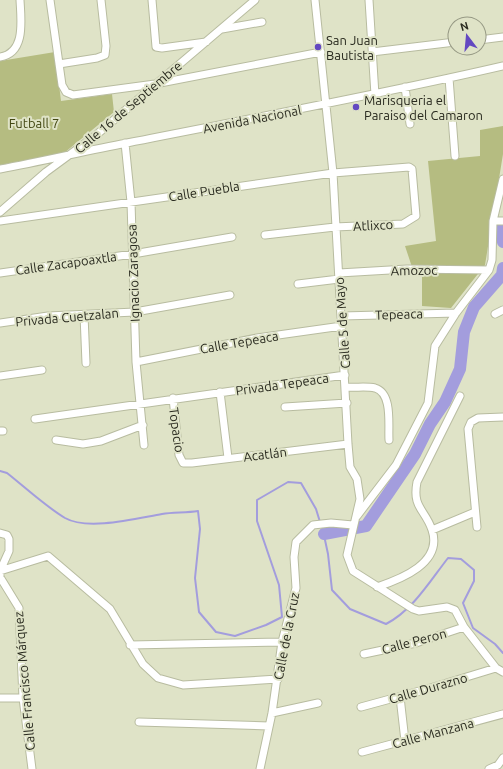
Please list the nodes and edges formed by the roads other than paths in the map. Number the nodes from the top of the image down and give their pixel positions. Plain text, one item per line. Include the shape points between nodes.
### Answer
1 (20, 0) edge
2 (50, 0) edge
3 (101, 0) edge
4 (152, 0) edge
5 (255, 0) edge
6 (316, 0) edge
7 (369, 0) edge
8 (262, 22) dead end
9 (222, 29) junction
10 (503, 37) edge
11 (487, 39) edge
12 (206, 42) junction
13 (447, 43) edge
14 (320, 52) junction
15 (372, 52) junction
16 (0, 57) edge
17 (59, 64) junction
18 (503, 66) edge
19 (449, 78) junction
20 (155, 84) junction
21 (406, 87) junction
22 (375, 94) junction
23 (326, 105) junction
24 (410, 124) dead end
25 (125, 143) junction
26 (69, 156) junction
27 (455, 156) dead end
28 (0, 169) edge
29 (333, 173) junction
30 (503, 179) edge
31 (131, 202) junction
32 (0, 212) edge
33 (0, 221) edge
34 (411, 221) joint
35 (493, 221) junction
36 (503, 221) edge
37 (335, 227) junction
38 (265, 235) dead end
39 (232, 237) dead end
40 (133, 254) junction
41 (490, 270) junction
42 (0, 273) edge
43 (339, 276) junction
44 (298, 284) dead end
45 (230, 295) dead end
46 (503, 310) edge
47 (135, 312) junction
48 (456, 312) junction
49 (84, 314) junction
50 (495, 314) dead end
51 (342, 316) junction
52 (0, 323) edge
53 (342, 326) junction
54 (136, 362) junction
55 (86, 363) dead end
56 (42, 370) dead end
57 (345, 375) junction
58 (0, 376) edge
59 (346, 387) junction
60 (220, 392) junction
61 (460, 396) dead end
62 (173, 398) junction
63 (347, 403) junction
64 (141, 404) junction
65 (285, 407) dead end
66 (503, 417) edge
67 (35, 419) dead end
68 (142, 425) junction
69 (56, 440) dead end
70 (389, 440) dead end
71 (348, 444) junction
72 (144, 445) dead end
73 (228, 458) junction
74 (182, 462) joint
75 (475, 512) junction
76 (353, 526) junction
77 (477, 527) dead end
78 (432, 530) junction
79 (3, 534) edge
80 (0, 570) edge
81 (377, 587) junction
82 (464, 627) junction
83 (282, 642) junction
84 (130, 645) junction
85 (364, 654) dead end
86 (496, 668) junction
87 (503, 672) edge
88 (278, 679) junction
89 (400, 697) junction
90 (0, 698) edge
91 (23, 698) junction
92 (318, 703) dead end
93 (361, 707) dead end
94 (272, 713) junction
95 (503, 714) edge
96 (139, 722) dead end
97 (269, 726) junction
98 (405, 741) junction
99 (362, 752) dead end
100 (503, 758) edge
101 (498, 767) edge
102 (32, 769) edge
103 (260, 769) edge
104 (489, 769) edge

1 - 16 street via 22,29 16,48 13,53
2 - 17 street
3 - 17 street via 105,55
4 - 12 street via 156,46 162,48
5 - 9 street, Calle 16 de Septiembre
6 - 14 street, Calle 5 de Mayo
7 - 15 street
8 - 9 street
9 - 12 street, Calle 16 de Septiembre
10 - 11 street
12 - 20 street, Calle 16 de Septiembre
13 - 15 street
14 - 20 street
14 - 23 street, Calle 5 de Mayo
15 - 22 street
17 - 20 street via 62,85 66,92 73,95
18 - 19 street, Avenida Nacional
19 - 21 street, Avenida Nacional
19 - 27 street
20 - 26 street, Calle 16 de Septiembre
21 - 22 street, Avenida Nacional
21 - 24 street
22 - 23 street, Avenida Nacional
23 - 25 street, Avenida Nacional
23 - 29 street, Calle 5 de Mayo
25 - 26 street, Avenida Nacional
25 - 31 street, Ignacio Zaragosa
26 - 28 street, Avenida Nacional
26 - 32 street, Calle 16 de Septiembre via 46,172
29 - 31 street, Calle Puebla
29 - 34 street, Calle Puebla via 409,167 414,173 416,216
29 - 37 street, Calle 5 de Mayo
30 - 35 street
31 - 33 street, Calle Puebla
31 - 40 street, Ignacio Zaragosa
34 - 37 street, Atlixco via 403,224
35 - 36 street
35 - 41 street
37 - 38 street, Atlixco
37 - 43 street, Calle 5 de Mayo
39 - 40 street, Calle Zacapoaxtla
40 - 42 street, Calle Zacapoaxtla
40 - 47 street, Ignacio Zaragosa
41 - 43 street, Amozoc via 407,269
41 - 48 street
43 - 44 street, Amozoc
43 - 51 street, Calle 5 de Mayo
45 - 47 street, Privada Cuetzalan
46 - 50 street
47 - 49 street, Privada Cuetzalan
47 - 54 street, Ignacio Zaragosa
48 - 51 street, Tepeaca
48 - 76 street via 435,346 428,403 396,465
49 - 52 street, Privada Cuetzalan
49 - 55 street
51 - 53 street, Calle 5 de Mayo
53 - 54 street, Calle Tepeaca via 257,338
53 - 57 street, Calle 5 de Mayo
54 - 64 street, Ignacio Zaragosa
56 - 58 street
57 - 59 street, Calle 5 de Mayo
57 - 60 street, Privada Tepeaca
59 - 63 street, Calle 5 de Mayo
59 - 70 street via 376,388 383,393 387,402
60 - 62 street
60 - 73 street
61 - 78 street via 417,482 415,494
62 - 64 street
62 - 74 street, Topacio
63 - 65 street
63 - 71 street, Calle 5 de Mayo
64 - 67 street
64 - 68 street, Ignacio Zaragosa
66 - 75 street via 478,418 471,422 468,429
68 - 69 street via 101,441 83,444
68 - 72 street, Ignacio Zaragosa
71 - 73 street, Acatlán
71 - 76 street, Calle 5 de Mayo via 350,467 357,479 360,499
73 - 74 street, Acatlán via 192,464
75 - 77 street
75 - 78 street
76 - 81 street, Calle 5 de Mayo via 347,555 353,571
76 - 83 street, Calle de la Cruz via 313,525 296,542 296,588
78 - 81 street via 435,544 432,554 398,580
79 - 80 street via 9,539 9,551
80 - 84 street via 48,556 110,609
80 - 91 street, Calle Francisco Márquez via 2,582 19,608
81 - 82 street, Calle 5 de Mayo via 420,611 451,608 455,610
82 - 85 street, Calle Peron via 416,643
82 - 86 street
83 - 84 street
83 - 88 street, Calle de la Cruz
84 - 88 street via 143,664 158,678 183,685
86 - 87 street
86 - 89 street, Calle Durazno
88 - 94 street, Calle de la Cruz
89 - 93 street, Calle Durazno
89 - 98 street
90 - 91 street
91 - 102 street, Calle Francisco Márquez
92 - 94 street
94 - 97 street, Calle de la Cruz
95 - 98 street, Calle Manzana
96 - 97 street
97 - 103 street, Calle de la Cruz
98 - 99 street, Calle Manzana
100 - 101 street
101 - 104 street

